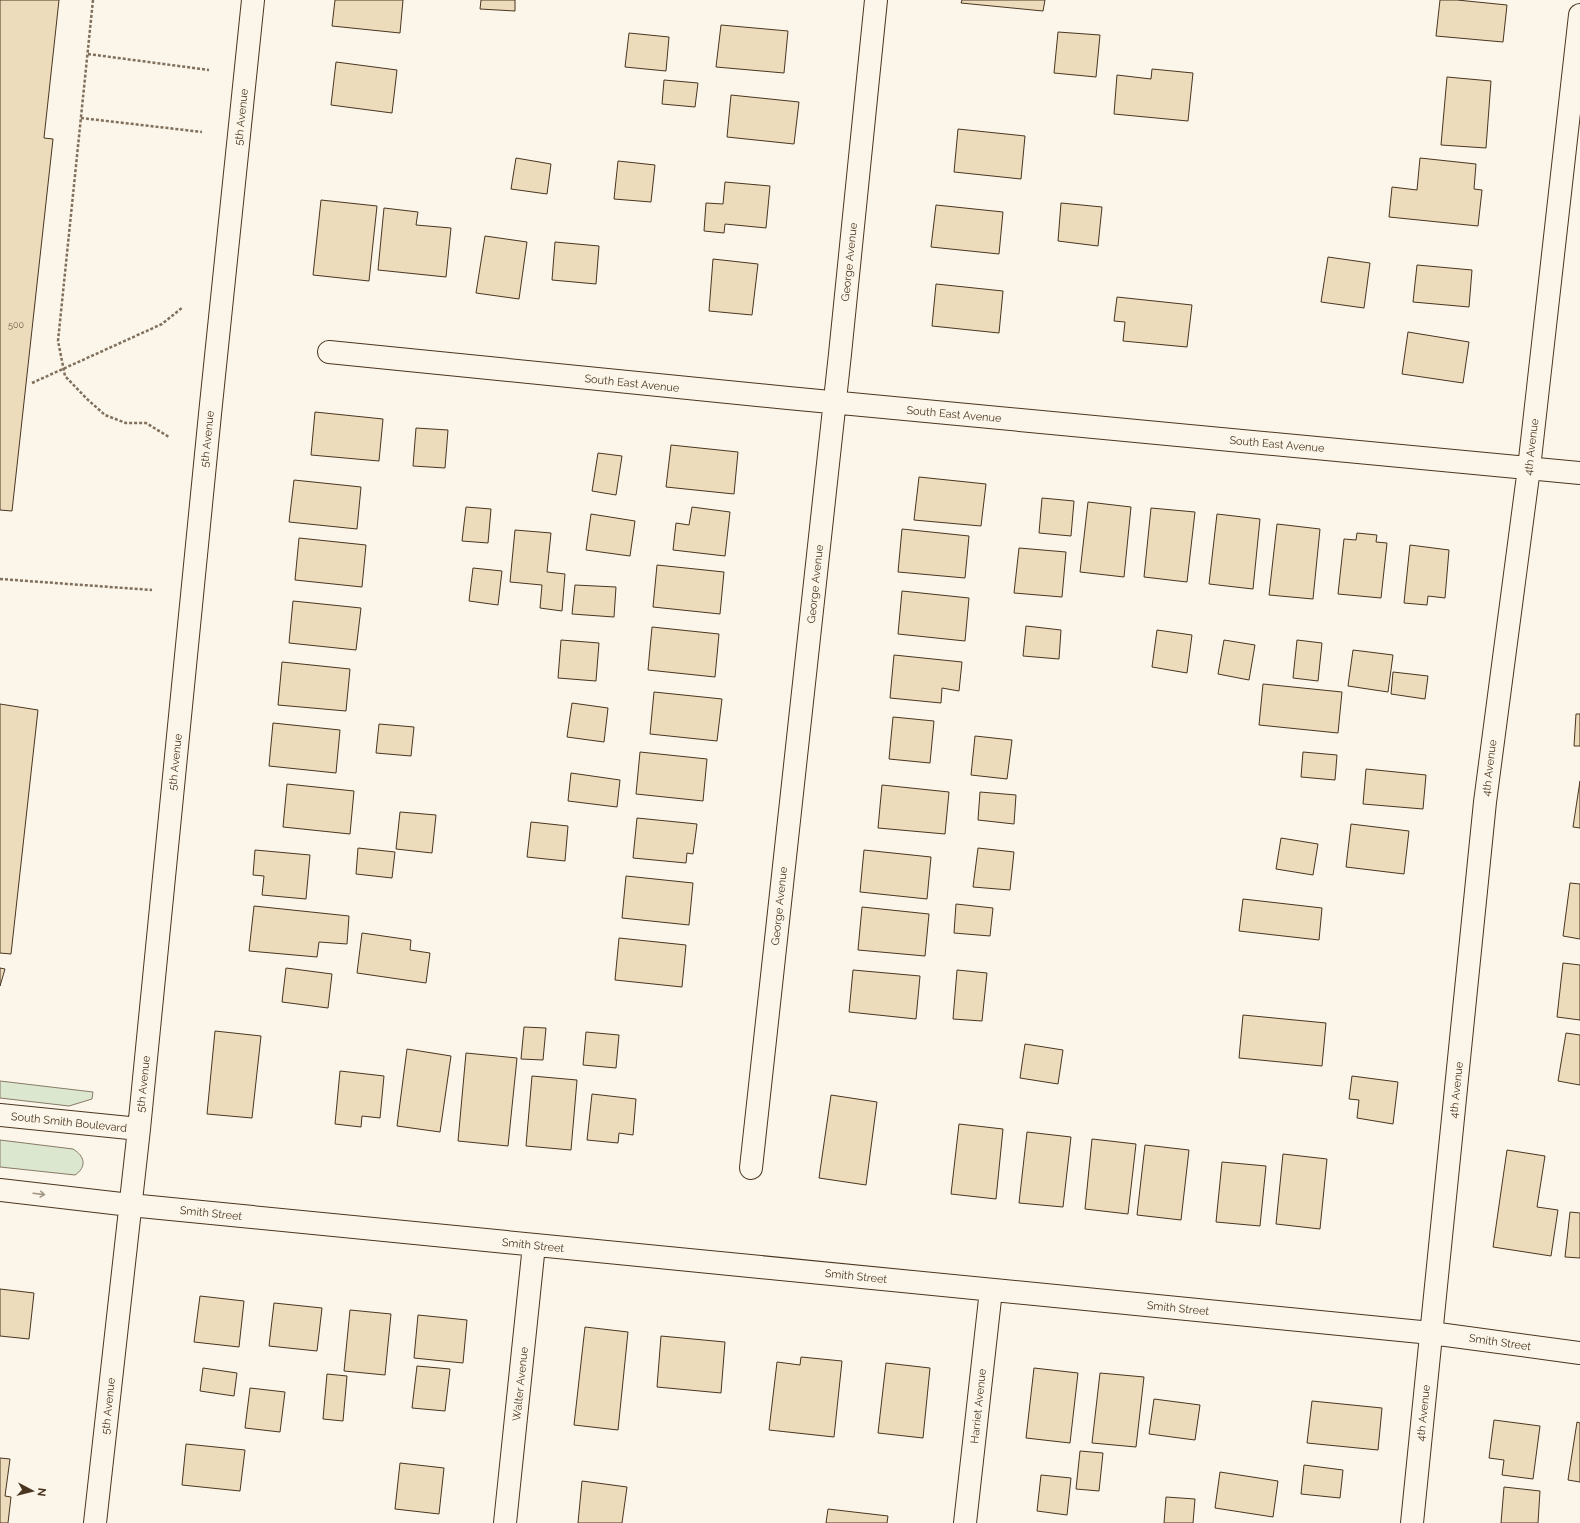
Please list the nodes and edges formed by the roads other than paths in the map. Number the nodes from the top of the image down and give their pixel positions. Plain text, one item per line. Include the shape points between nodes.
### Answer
1 (253, 0) edge
2 (876, 0) edge
3 (1580, 15) edge
4 (329, 352) dead end
5 (834, 402) junction
6 (1529, 468) junction
7 (1580, 473) edge
8 (0, 1115) edge
9 (138, 1129) junction
10 (751, 1168) dead end
11 (0, 1190) edge
12 (130, 1205) junction
13 (534, 1245) junction
14 (991, 1290) junction
15 (1431, 1333) junction
16 (1580, 1354) edge
17 (94, 1523) edge
18 (505, 1523) edge
19 (965, 1523) edge
20 (1412, 1523) edge

1 - 9 street, 5th Avenue
2 - 5 street, George Avenue
3 - 6 street, 4th Avenue
4 - 5 street, South East Avenue
5 - 6 street, South East Avenue
5 - 10 street, George Avenue
6 - 7 street, South East Avenue
6 - 15 street, 4th Avenue via 1485,802
8 - 9 street, South Smith Boulevard
9 - 12 street, 5th Avenue
11 -> 12 street
12 - 13 street, Smith Street
12 - 17 street, 5th Avenue
13 - 14 street, Smith Street
13 - 18 street, Walter Avenue
14 - 15 street, Smith Street
14 - 19 street, Harriet Avenue
15 - 16 street, Smith Street
15 - 20 street, 4th Avenue

